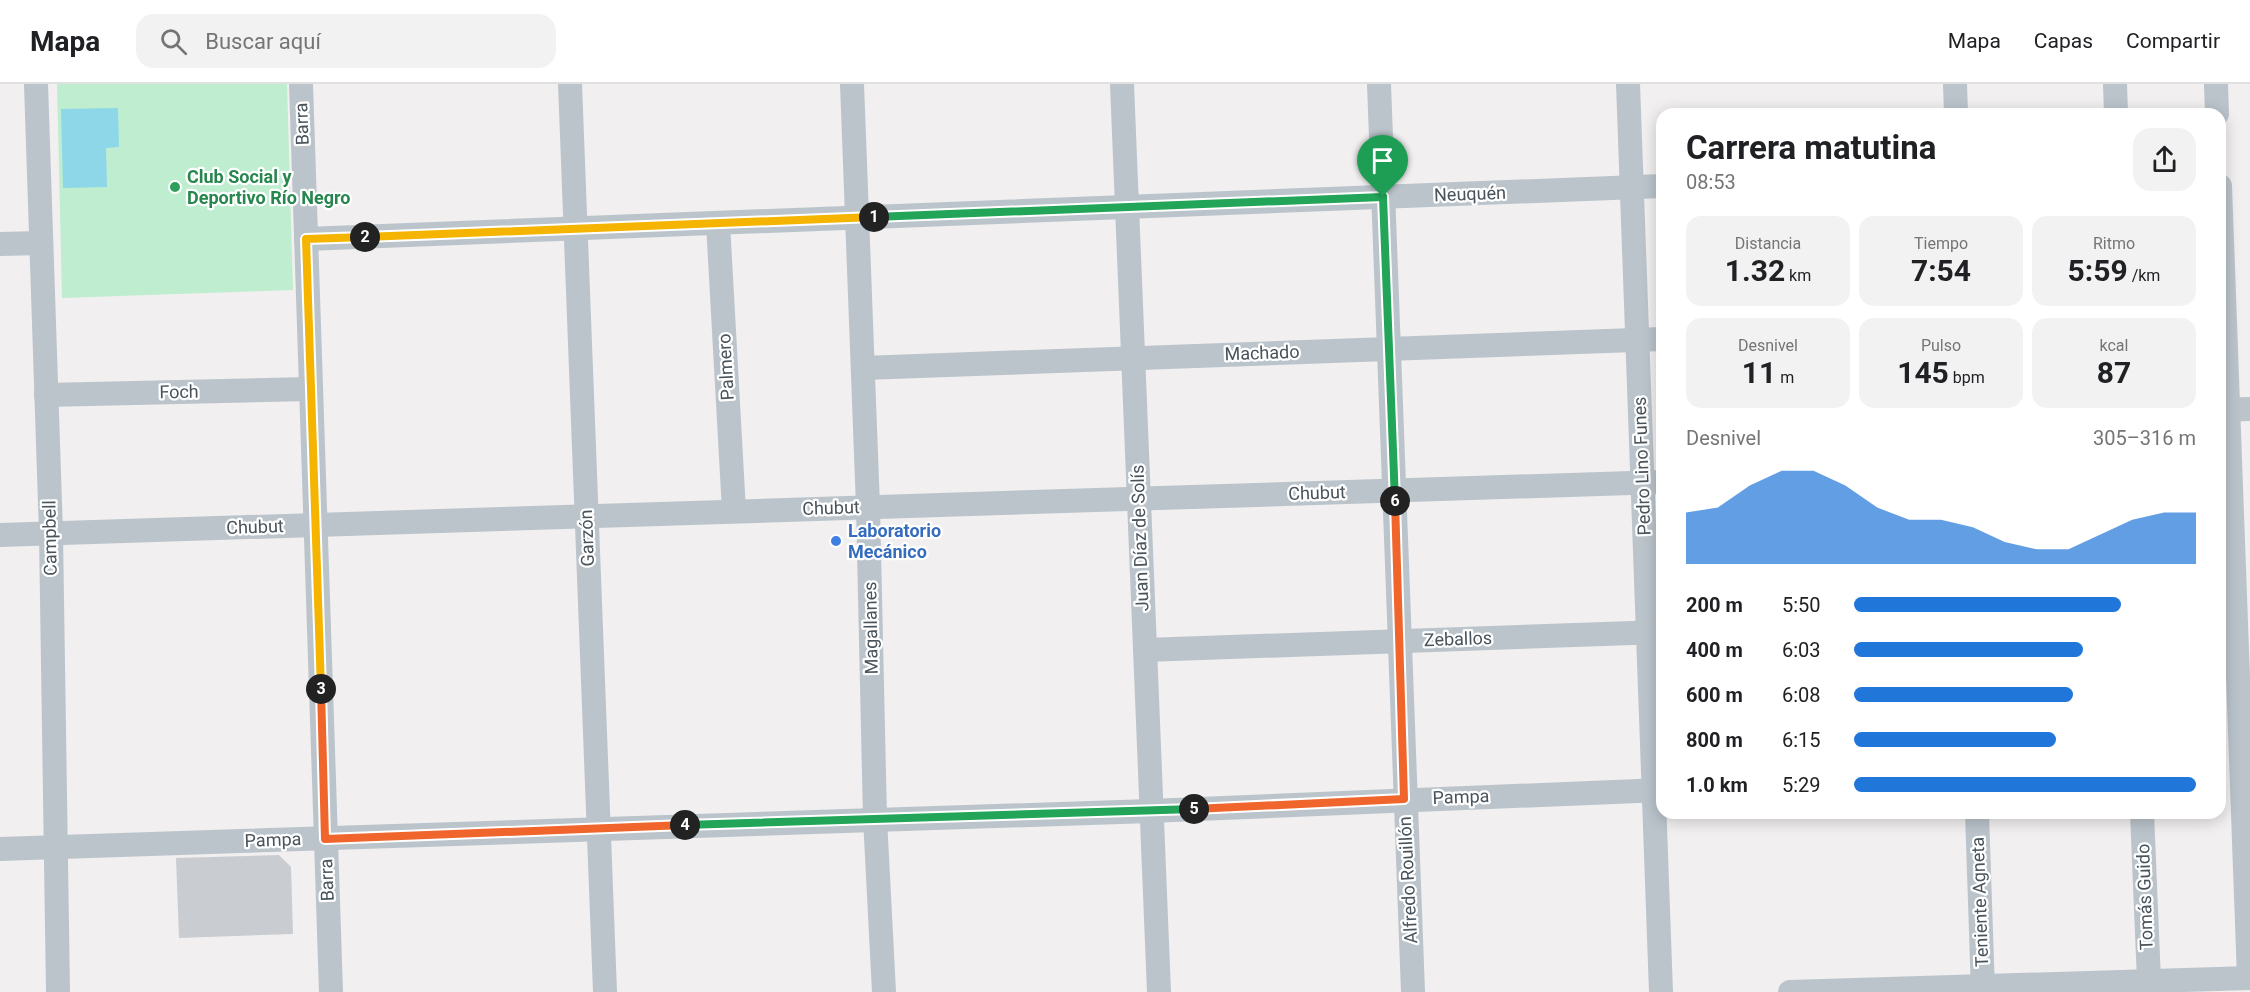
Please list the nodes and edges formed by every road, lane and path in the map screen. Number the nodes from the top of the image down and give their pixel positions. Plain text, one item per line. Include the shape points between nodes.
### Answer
1 (36, 84) edge
2 (301, 84) edge
3 (570, 84) edge
4 (852, 84) edge
5 (1122, 84) edge
6 (1379, 84) edge
7 (1628, 84) edge
8 (1955, 84) edge
9 (2115, 84) edge
10 (2216, 84) edge
11 (1956, 108) edge
12 (2116, 108) edge
13 (2217, 108) edge
14 (1656, 186) edge
15 (1631, 188) junction
16 (1383, 197) junction
17 (1127, 207) junction
18 (857, 218) junction
19 (718, 223) junction
20 (575, 228) junction
21 (306, 239) junction
22 (41, 243) junction
23 (0, 244) edge
24 (2226, 289) edge
25 (1656, 339) edge
26 (1637, 340) junction
27 (1389, 349) junction
28 (1133, 358) junction
29 (863, 368) junction
30 (311, 389) junction
31 (46, 394) junction
32 (2233, 409) edge
33 (1652, 483) edge
34 (1394, 491) junction
35 (1139, 499) junction
36 (868, 507) junction
37 (734, 512) junction
38 (587, 516) junction
39 (316, 525) junction
40 (51, 533) junction
41 (0, 535) edge
42 (1655, 632) edge
43 (1400, 641) junction
44 (1145, 650) junction
45 (1656, 711) edge
46 (1656, 790) edge
47 (1404, 799) junction
48 (1150, 811) junction
49 (876, 818) junction
50 (1658, 819) edge
51 (1977, 819) edge
52 (2142, 819) edge
53 (598, 828) junction
54 (325, 839) junction
55 (56, 847) junction
56 (0, 849) edge
57 (2250, 978) edge
58 (2149, 981) junction
59 (1983, 989) edge
60 (58, 992) edge
61 (331, 992) edge
62 (605, 992) edge
63 (884, 992) edge
64 (1159, 992) edge
65 (1413, 992) edge
66 (1661, 992) edge
67 (1790, 992) edge

1 - 22 street, Campbell
2 - 21 street, Barra
3 - 20 street, Garzón
4 - 18 street, Magallanes
5 - 17 street, Juan Díaz de Solís
6 - 16 street, Alfredo Rouillón
7 - 15 street, Pedro Lino Funes
8 - 11 street
9 - 12 street
10 - 13 street
14 - 15 street, Neuquén
15 - 16 street, Neuquén
15 - 26 street, Pedro Lino Funes
16 - 17 street, Neuquén
16 - 27 street, Alfredo Rouillón
17 - 18 street, Neuquén
17 - 28 street, Juan Díaz de Solís
18 - 19 street, Neuquén
18 - 29 street, Magallanes
19 - 20 street, Neuquén
19 - 37 street, Palmero
20 - 21 street, Neuquén
20 - 38 street, Garzón
21 - 30 street, Barra
22 - 23 street
22 - 31 street, Campbell
24 - 32 street
25 - 26 street, Machado
26 - 27 street, Machado
26 - 33 street, Pedro Lino Funes
27 - 28 street, Machado
27 - 34 street, Alfredo Rouillón
28 - 29 street, Machado
28 - 35 street, Juan Díaz de Solís
29 - 36 street, Magallanes
30 - 31 street, Foch
30 - 39 street, Barra
31 - 40 street, Campbell
32 - 57 street
33 - 34 street, Chubut
33 - 42 street, Pedro Lino Funes
34 - 35 street, Chubut
34 - 43 street, Alfredo Rouillón
35 - 36 street, Chubut
35 - 44 street, Juan Díaz de Solís
36 - 37 street, Chubut
36 - 49 street, Magallanes
37 - 38 street, Chubut
38 - 39 street, Chubut
38 - 53 street, Garzón
39 - 40 street, Chubut
39 - 54 street, Barra
40 - 41 street, Chubut
40 - 55 street, Campbell
42 - 43 street, Zeballos
42 - 45 street, Pedro Lino Funes
43 - 44 street, Zeballos
43 - 47 street, Alfredo Rouillón
44 - 48 street, Juan Díaz de Solís
46 - 47 street, Pampa
47 - 48 street, Pampa
47 - 65 street, Alfredo Rouillón
48 - 49 street, Pampa
48 - 64 street, Juan Díaz de Solís
49 - 53 street, Pampa
49 - 63 street, Magallanes
50 - 66 street, Pedro Lino Funes
51 - 59 street, Teniente Agneta
52 - 58 street, Tomás Guido
53 - 54 street, Pampa
53 - 62 street, Garzón
54 - 55 street, Pampa
54 - 61 street, Barra
55 - 56 street, Pampa
55 - 60 street, Campbell
57 - 58 street
58 - 59 street
59 - 67 street

